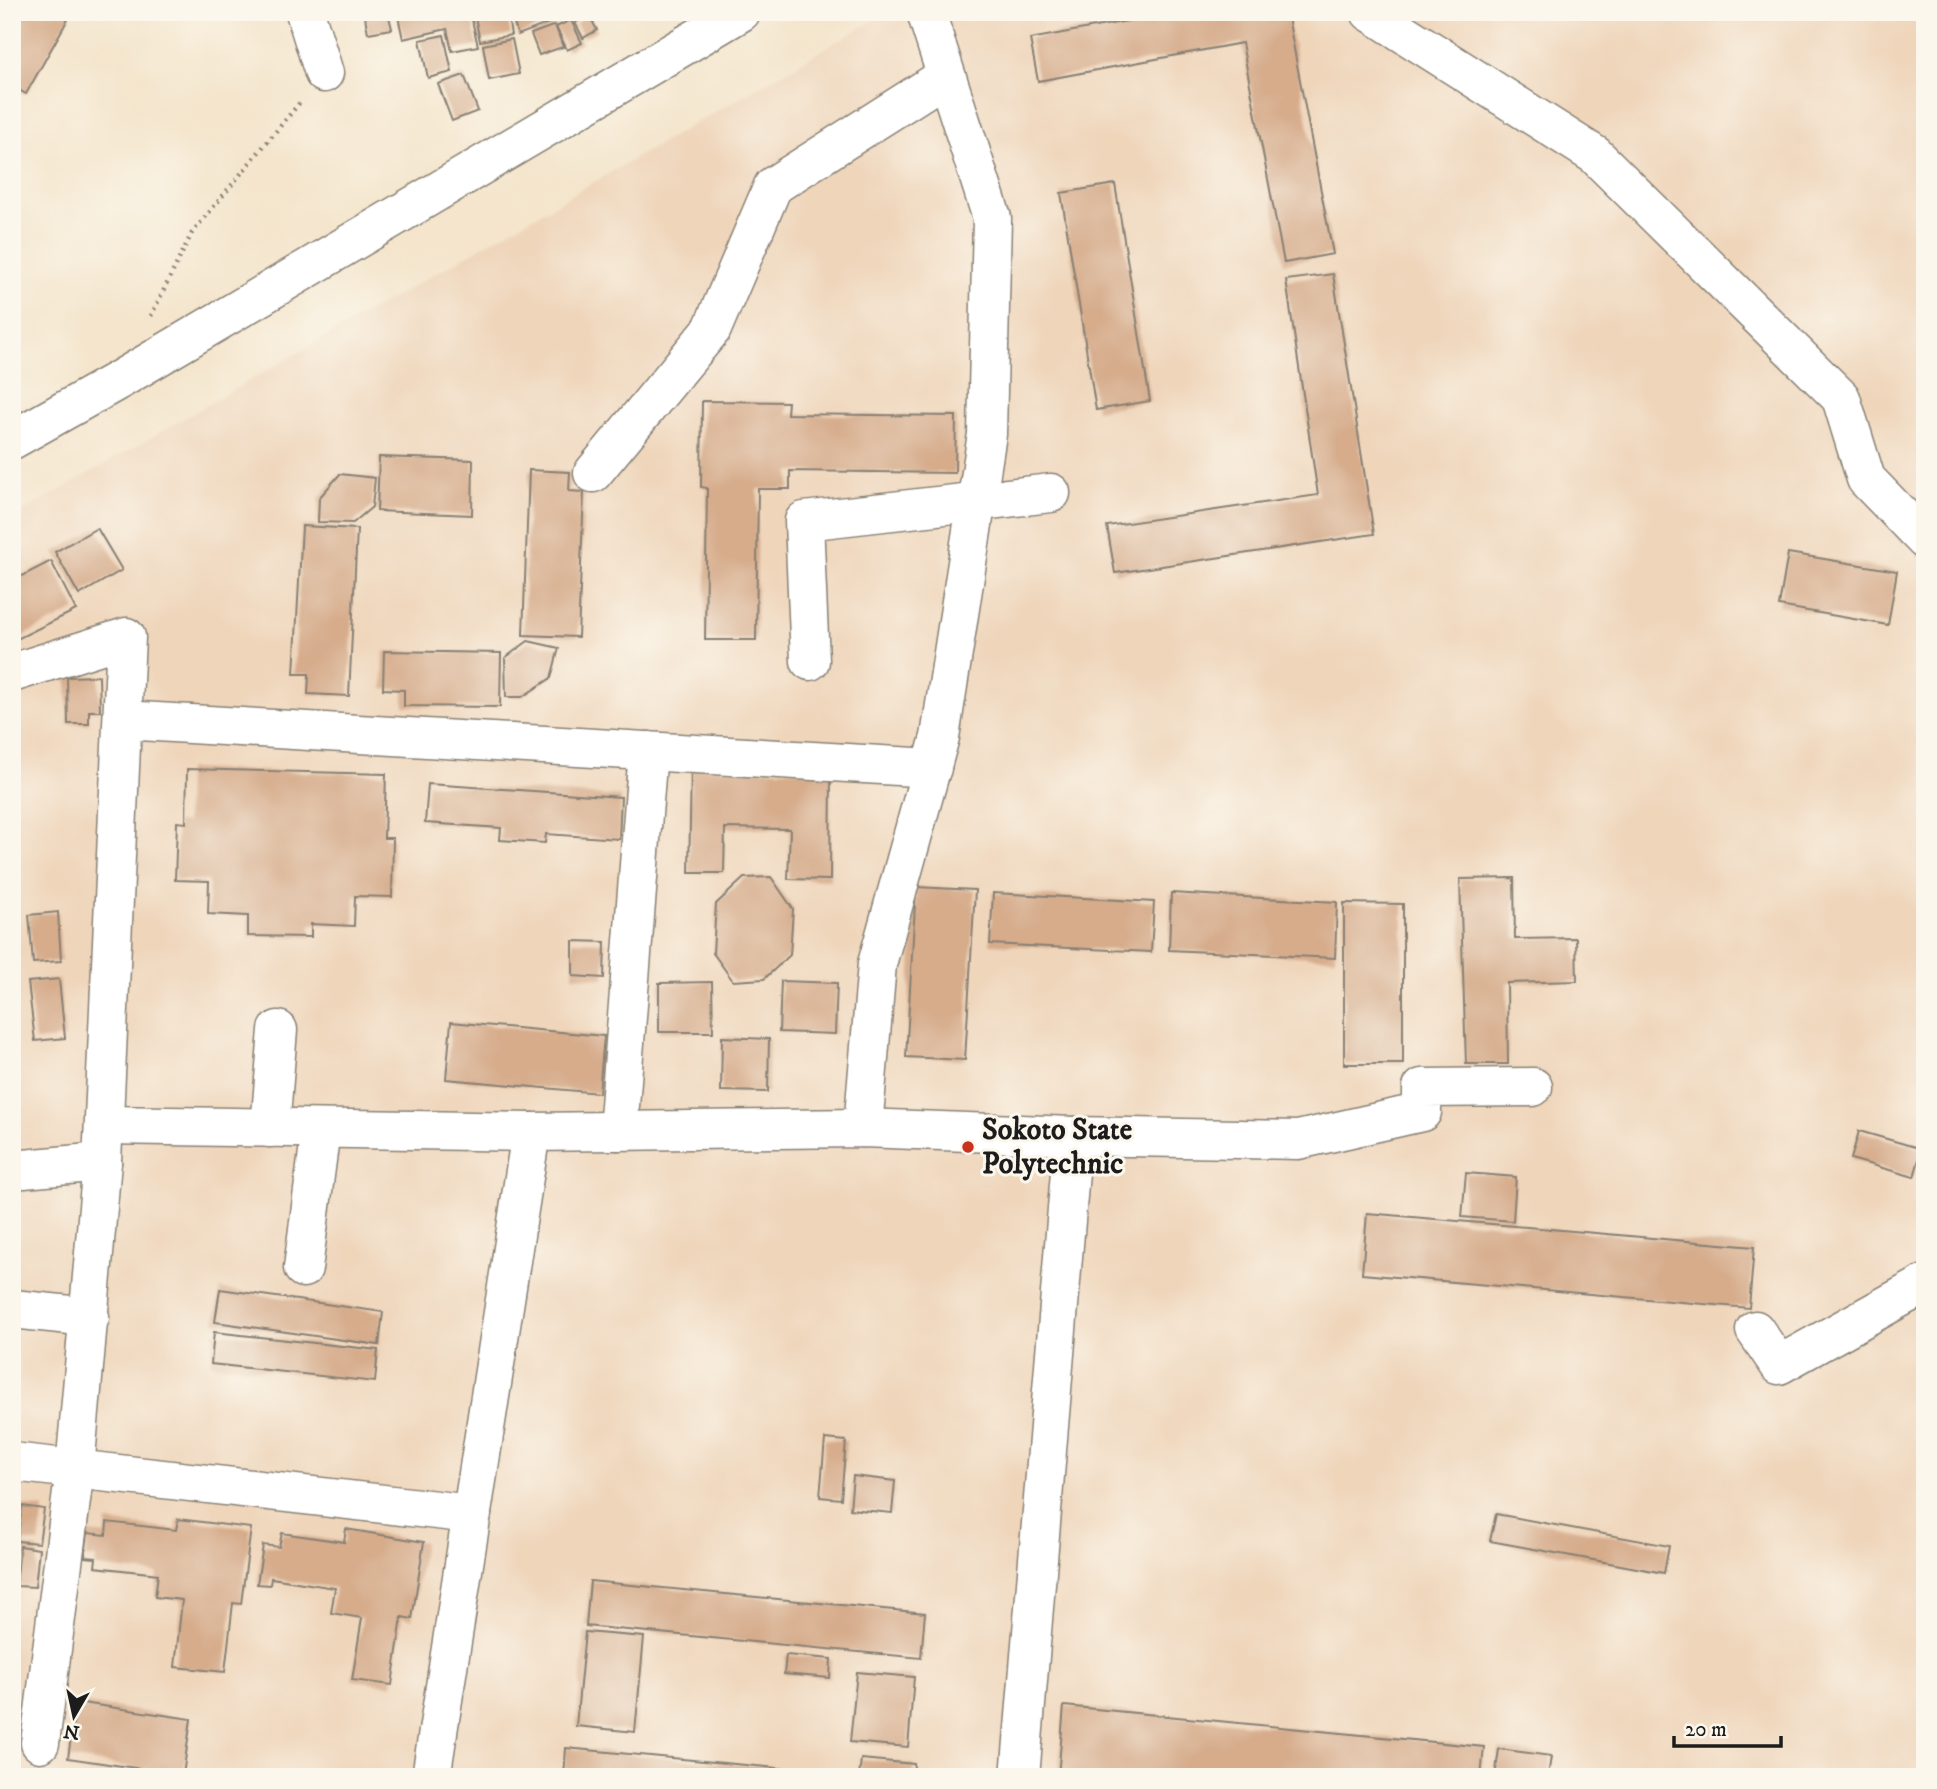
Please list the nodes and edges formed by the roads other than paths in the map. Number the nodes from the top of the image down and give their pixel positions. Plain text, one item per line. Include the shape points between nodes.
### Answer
1 (305, 12) edge
2 (741, 12) edge
3 (926, 12) edge
4 (1370, 12) edge
5 (324, 73) road end
6 (946, 76) junction
7 (12, 440) edge
8 (593, 473) dead end
9 (1051, 493) dead end
10 (977, 502) junction
11 (1925, 540) edge
12 (810, 661) dead end
13 (12, 673) edge
14 (123, 720) junction
15 (648, 751) junction
16 (932, 768) junction
17 (278, 1030) dead end
18 (1533, 1087) dead end
19 (270, 1128) junction
20 (863, 1128) junction
21 (321, 1129) junction
22 (618, 1131) junction
23 (531, 1132) junction
24 (1073, 1136) junction
25 (104, 1143) junction
26 (12, 1170) edge
27 (303, 1268) dead end
28 (1925, 1284) edge
29 (12, 1309) edge
30 (90, 1317) junction
31 (1755, 1330) dead end
32 (12, 1462) edge
33 (75, 1469) junction
34 (472, 1514) junction
35 (40, 1742) dead end
36 (431, 1777) edge
37 (1020, 1777) edge

1 - 5 street
2 - 7 street
3 - 6 street
4 - 11 street via 1595,155 1841,398 1866,479
6 - 8 street via 773,186 712,329
6 - 10 street via 992,218 987,434
9 - 10 street
10 - 12 street via 804,521
10 - 16 street
13 - 14 street via 126,638
14 - 15 street
14 - 25 street
15 - 16 street
15 - 22 street
16 - 20 street via 877,964
17 - 19 street
18 - 24 street via 1422,1088 1422,1112 1298,1140
19 - 21 street
19 - 25 street
20 - 22 street
20 - 24 street
21 - 23 street
21 - 27 street
22 - 23 street
23 - 34 street
24 - 37 street
25 - 26 street
25 - 30 street
28 - 31 street via 1779,1365
29 - 30 street
30 - 33 street
32 - 33 street
33 - 34 street
33 - 35 street
34 - 36 street

